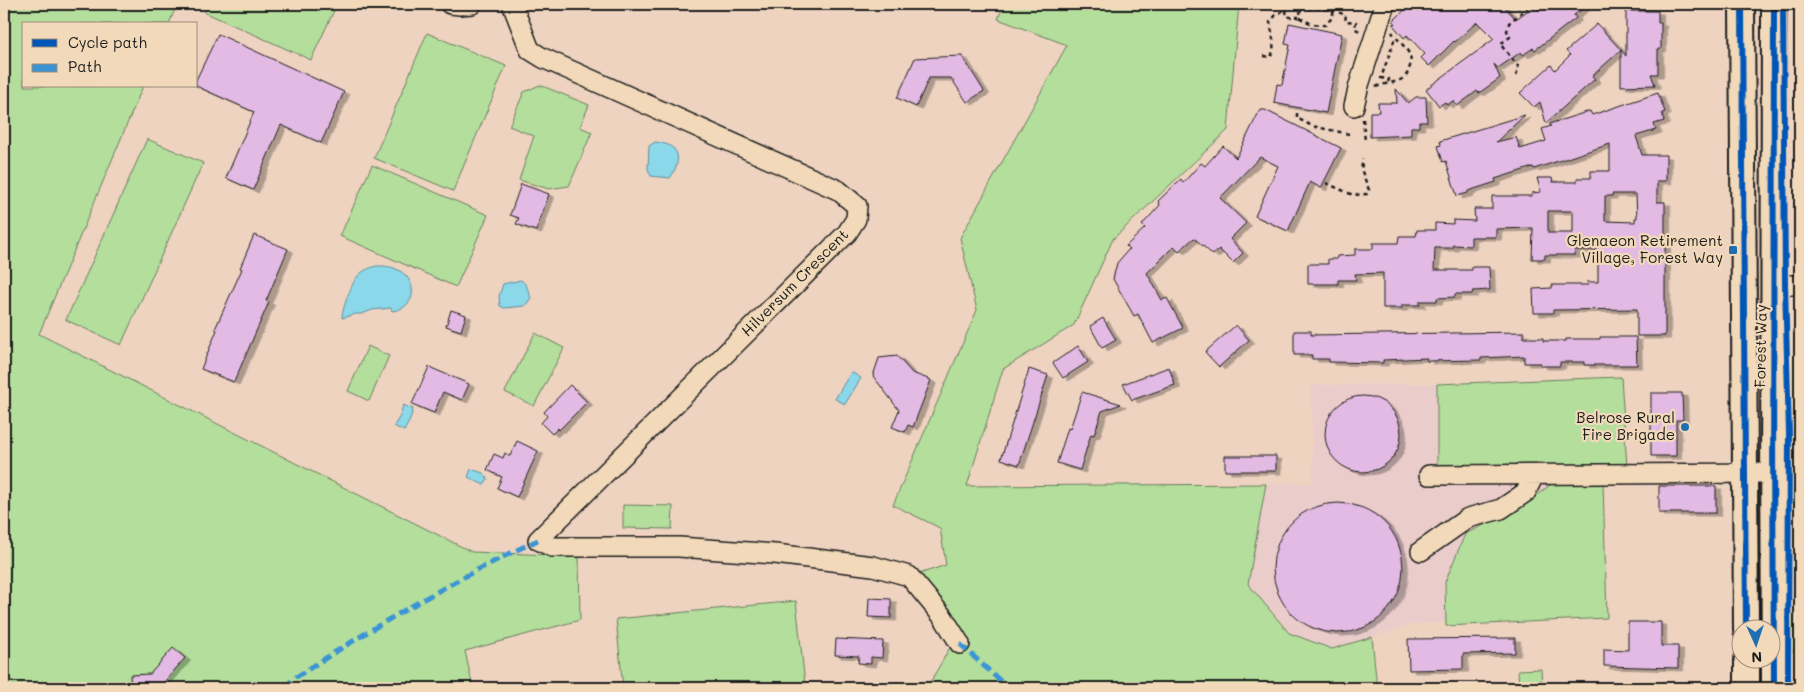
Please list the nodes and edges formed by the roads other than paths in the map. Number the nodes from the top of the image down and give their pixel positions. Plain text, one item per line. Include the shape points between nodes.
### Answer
1 (450, 4) edge
2 (472, 4) edge
3 (512, 4) edge
4 (1742, 4) edge
5 (1774, 4) edge
6 (1392, 7) edge
7 (1358, 111) road end
8 (1774, 285) junction
9 (1800, 285) edge
10 (1745, 473) junction
11 (1772, 473) junction
12 (1429, 475) dead end
13 (1534, 475) junction
14 (1421, 551) dead end
15 (1746, 620) edge
16 (960, 644) dead end
17 (1747, 670) edge
18 (1747, 688) edge
19 (1774, 688) edge

1 - 2 street
3 - 16 street, Hilversum Crescent via 530,50 543,58 838,190 857,206 856,219 847,233 538,540 552,546 679,548 775,554 873,566 909,576 943,617
4 - 10 main road, Forest Way
5 - 8 main road, Forest Way
6 - 7 street via 1359,85
8 - 9 street
8 - 11 main road, Forest Way
10 - 11 street
10 - 13 street
10 - 15 main road, Forest Way
11 - 19 main road, Forest Way
12 - 13 street
13 - 14 street via 1526,492 1501,509 1468,518
17 - 18 main road

